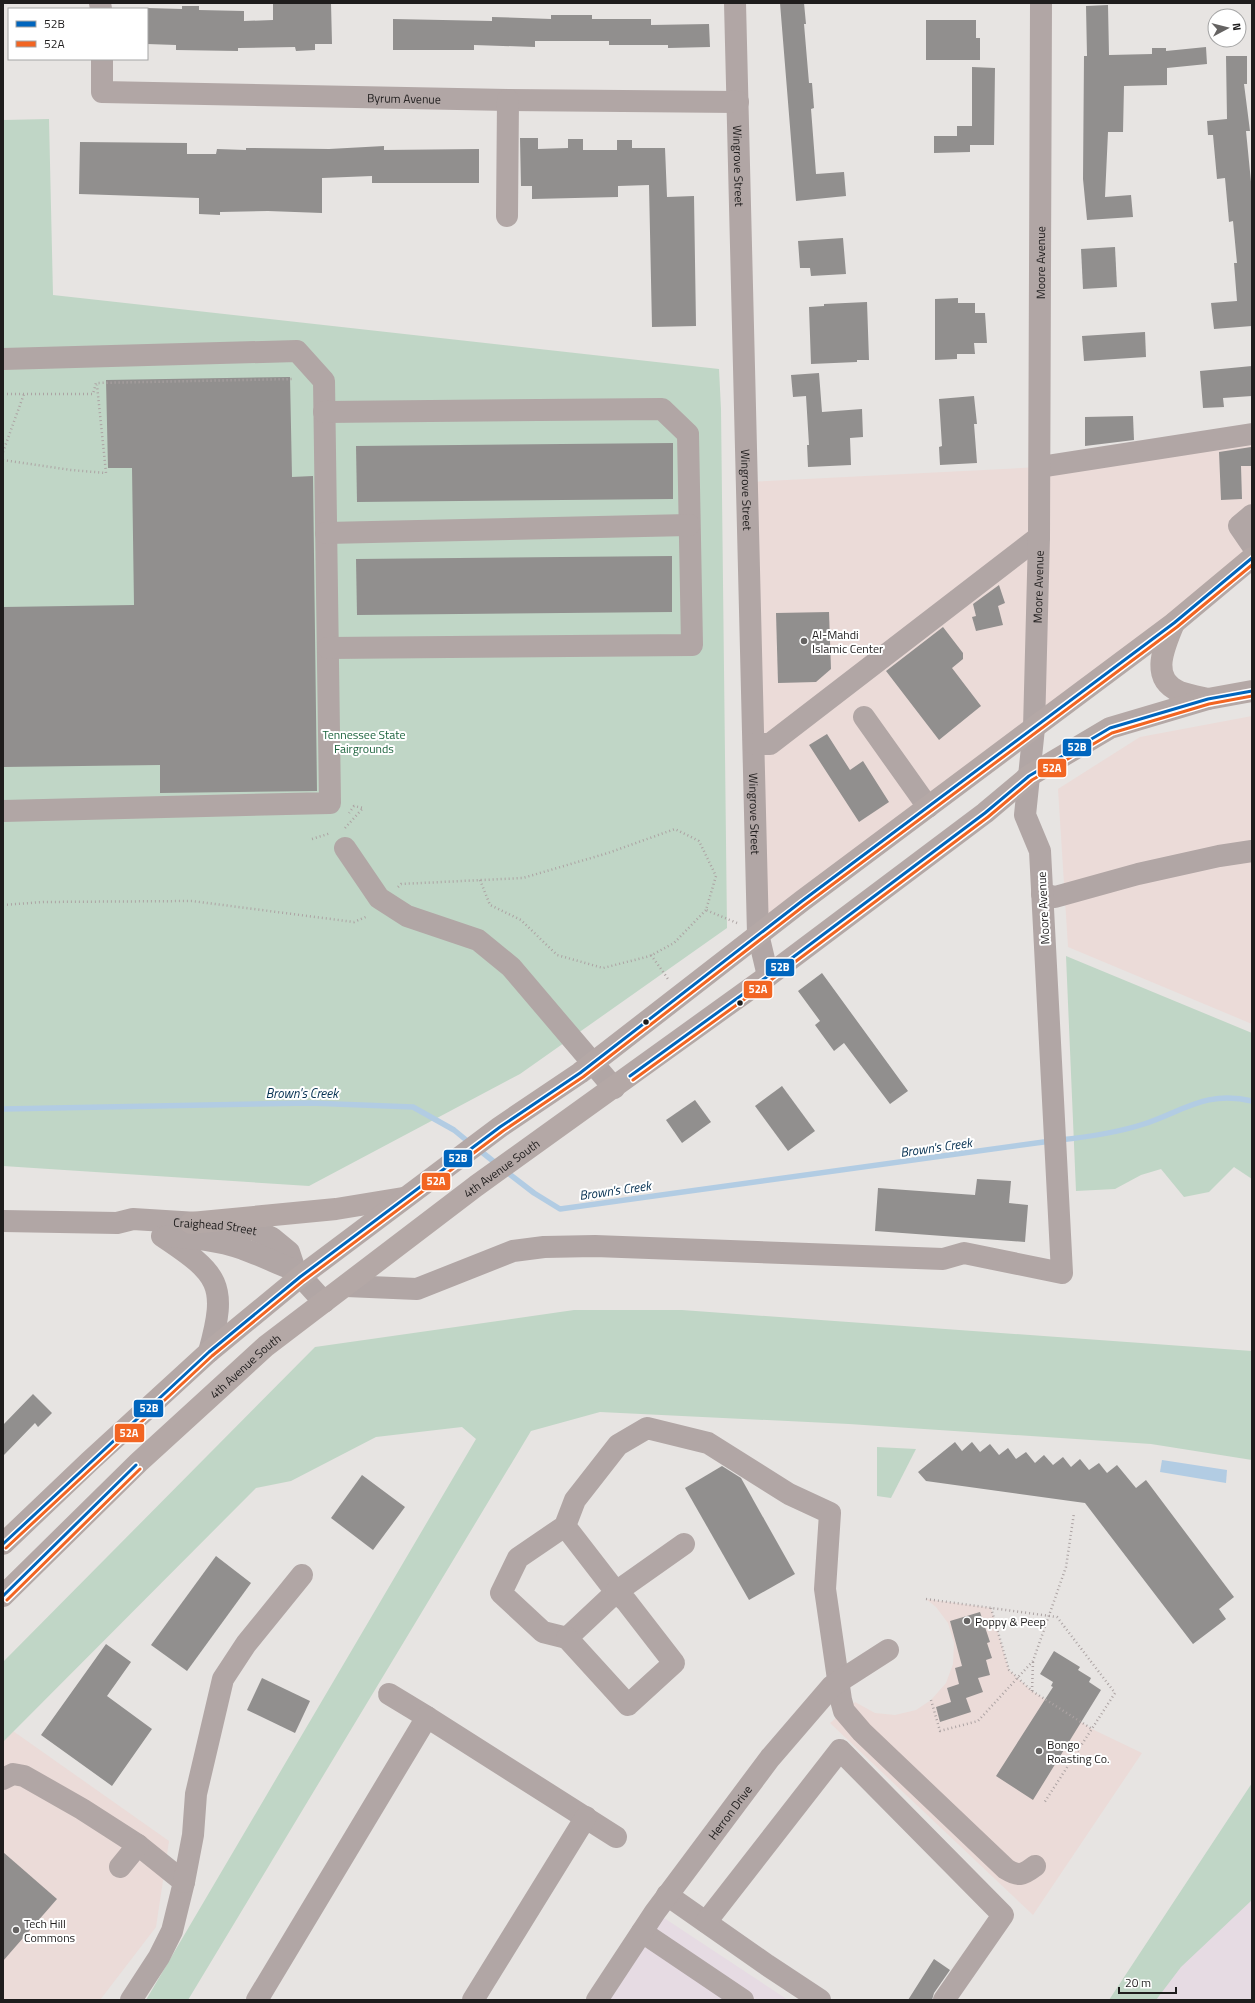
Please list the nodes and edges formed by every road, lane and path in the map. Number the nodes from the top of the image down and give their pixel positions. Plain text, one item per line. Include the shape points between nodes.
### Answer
1 (735, 3) edge
2 (1041, 3) edge
3 (102, 60) edge
4 (508, 100) junction
5 (738, 102) junction
6 (507, 216) dead end
7 (3, 359) edge
8 (297, 379) dead end
9 (96, 383) junction
10 (3, 394) edge
11 (24, 394) junction
12 (324, 412) junction
13 (1252, 434) edge
14 (3, 452) edge
15 (3, 460) edge
16 (1040, 468) junction
17 (1252, 515) edge
18 (689, 525) junction
19 (326, 532) junction
20 (1039, 536) junction
21 (1252, 545) edge
22 (1252, 558) edge
23 (1174, 623) junction
24 (328, 648) junction
25 (1252, 691) edge
26 (1208, 699) junction
27 (864, 717) dead end
28 (1034, 728) junction
29 (754, 744) junction
30 (1029, 776) junction
31 (928, 807) junction
32 (3, 811) edge
33 (346, 818) dead end
34 (342, 836) junction
35 (312, 839) dead end
36 (1252, 851) edge
37 (480, 880) junction
38 (392, 891) dead end
39 (1042, 894) junction
40 (3, 905) edge
41 (706, 910) junction
42 (368, 916) dead end
43 (738, 923) dead end
44 (758, 934) junction
45 (651, 955) junction
46 (768, 976) junction
47 (668, 980) dead end
48 (592, 1063) junction
49 (614, 1088) junction
50 (408, 1197) junction
51 (3, 1221) edge
52 (117, 1223) junction
53 (191, 1223) junction
54 (161, 1236) junction
55 (297, 1274) junction
56 (346, 1286) junction
57 (324, 1302) junction
58 (210, 1352) junction
59 (1074, 1513) dead end
60 (565, 1526) junction
61 (3, 1544) edge
62 (684, 1544) dead end
63 (302, 1575) dead end
64 (616, 1592) junction
65 (3, 1596) edge
66 (926, 1599) dead end
67 (991, 1608) junction
68 (1049, 1615) junction
69 (567, 1638) junction
70 (888, 1650) dead end
71 (1033, 1662) junction
72 (1018, 1678) junction
73 (838, 1681) junction
74 (1032, 1691) junction
75 (389, 1694) dead end
76 (931, 1700) dead end
77 (427, 1717) junction
78 (1092, 1729) junction
79 (3, 1779) edge
80 (1044, 1803) dead end
81 (586, 1816) junction
82 (616, 1837) dead end
83 (138, 1844) junction
84 (1035, 1866) dead end
85 (120, 1867) dead end
86 (184, 1882) junction
87 (668, 1895) junction
88 (706, 1922) junction
89 (642, 1932) junction
90 (131, 2000) edge
91 (257, 2000) edge
92 (473, 2000) edge
93 (597, 2000) edge
94 (743, 2000) edge
95 (820, 2000) edge
96 (944, 2000) edge

1 - 5 street, Wingrove Street
2 - 16 street, Moore Avenue
3 - 4 street, Byrum Avenue via 102,92
4 - 5 street, Byrum Avenue
4 - 6 street
5 - 29 street, Wingrove Street
7 - 12 street via 297,351 324,381
8 - 9 path
9 - 11 path via 93,394
9 - 15 path via 106,473
10 - 11 path
11 - 14 path
12 - 18 street via 662,409 688,434
12 - 19 street
13 - 16 street
16 - 20 street, Moore Avenue
17 - 21 street via 1239,526
18 - 19 street
18 - 24 street via 692,645
19 - 24 street
20 - 28 street, Moore Avenue
20 - 29 street via 770,744
22 - 23 main road
23 - 26 main road via 1161,657 1162,672 1170,684 1180,692
23 - 28 main road
24 - 32 street via 330,802
25 - 26 main road, 4th Avenue South
26 - 30 main road, 4th Avenue South via 1110,728
27 - 31 street
28 - 30 street, Moore Avenue
28 - 31 main road
29 - 44 street, Wingrove Street
30 - 39 street, Moore Avenue via 1025,815 1040,851
30 - 46 main road, 4th Avenue South via 985,813
31 - 44 main road
33 - 34 path via 354,806 363,808
34 - 35 path
34 - 48 street via 379,898 407,916 478,940 511,967
36 - 39 street via 1138,874 1055,897
37 - 38 path via 401,884
37 - 41 path via 523,878 608,853 675,829 699,841 716,876
37 - 45 path via 490,905 521,920 557,954 603,968
39 - 56 street, Moore Avenue via 1062,1273 964,1253 943,1259 558,1246 513,1251 417,1289
40 - 42 path via 44,902 192,901 354,922
41 - 43 path
41 - 45 path via 674,943
44 - 46 street, Wingrove Street
44 - 48 main road
45 - 47 path
46 - 49 main road, 4th Avenue South
48 - 49 street
48 - 50 main road via 500,1127
49 - 56 main road, 4th Avenue South via 476,1186
50 - 53 main road via 340,1208
50 - 55 main road
51 - 52 street, Craighead Street
52 - 53 street, Craighead Street via 133,1219
52 - 54 street, Craighead Street via 131,1234
53 - 55 street, Craighead Street via 241,1227 272,1238 289,1252
54 - 55 street, Craighead Street via 221,1242 244,1249
54 - 58 street via 197,1261 213,1278 220,1305
55 - 57 street, Craighead Street
55 - 58 main road
56 - 57 main road, 4th Avenue South
57 - 65 main road, 4th Avenue South via 223,1383
58 - 61 main road via 88,1462
59 - 68 path via 1066,1567
60 - 64 street
60 - 69 street via 518,1558 501,1593 543,1632
60 - 73 street via 575,1500 618,1445 647,1428 708,1443 789,1494 830,1514 825,1589
62 - 64 street
63 - 86 street via 246,1644 223,1679 196,1794 193,1835
64 - 69 street
64 - 69 street via 626,1601 674,1664 628,1705
66 - 67 path
67 - 68 path
67 - 72 path via 1009,1670
68 - 71 path
68 - 78 path via 1056,1616 1115,1693
70 - 73 street, Herron Drive
71 - 72 path
71 - 74 path
72 - 74 path
72 - 76 path via 978,1721 940,1731
73 - 84 street via 844,1711 862,1732 1000,1863 1015,1875 1024,1874
73 - 87 street, Herron Drive via 770,1758
74 - 78 path
75 - 77 street
77 - 81 street
77 - 91 street
78 - 80 path
79 - 83 street via 13,1774 24,1776
81 - 82 street
81 - 92 street
83 - 85 street
83 - 86 street
86 - 90 street via 172,1932
87 - 88 street
87 - 89 street, Herron Drive
88 - 95 street
88 - 96 street via 840,1750 1003,1915
89 - 93 street, Herron Drive
89 - 94 street

